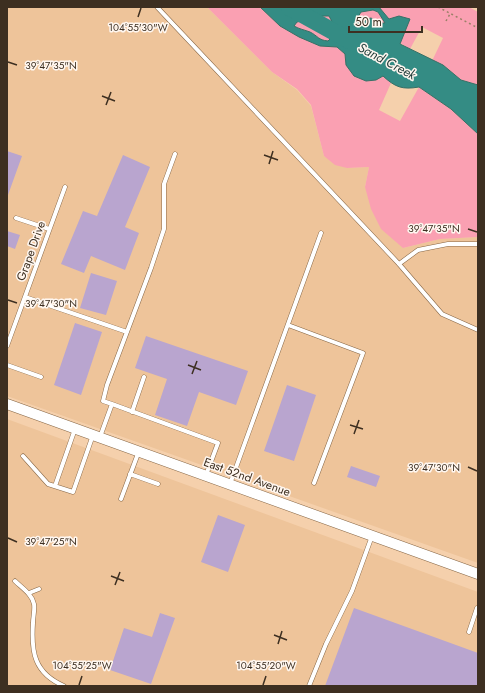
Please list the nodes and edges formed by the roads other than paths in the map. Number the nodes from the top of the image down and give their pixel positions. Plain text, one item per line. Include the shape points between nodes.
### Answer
1 (157, 7) edge
2 (174, 154) dead end
3 (65, 186) dead end
4 (16, 218) dead end
5 (50, 229) junction
6 (321, 233) dead end
7 (478, 244) edge
8 (399, 264) junction
9 (25, 297) junction
10 (288, 325) junction
11 (478, 330) edge
12 (127, 332) junction
13 (7, 346) edge
14 (7, 365) edge
15 (41, 377) dead end
16 (144, 377) dead end
17 (7, 404) edge
18 (112, 404) junction
19 (132, 412) junction
20 (75, 428) junction
21 (97, 436) junction
22 (139, 451) junction
23 (23, 456) dead end
24 (130, 474) junction
25 (206, 476) junction
26 (314, 483) dead end
27 (158, 484) dead end
28 (230, 484) junction
29 (55, 486) junction
30 (121, 499) dead end
31 (372, 536) junction
32 (478, 574) edge
33 (15, 581) dead end
34 (39, 589) dead end
35 (29, 593) junction
36 (477, 608) edge
37 (469, 632) dead end
38 (64, 686) edge
39 (309, 686) edge

1 - 8 lane
2 - 12 lane via 164,184 164,229
3 - 5 lane, Grape Drive
4 - 5 lane
5 - 9 lane, Grape Drive
6 - 10 lane
7 - 8 lane via 448,244 418,250
8 - 11 lane via 442,314
9 - 12 lane
9 - 13 lane, Grape Drive
10 - 26 lane via 363,353
10 - 28 lane
12 - 18 lane via 107,385 104,401
14 - 15 lane
16 - 19 lane
17 - 20 street, East 52nd Avenue
18 - 19 lane
18 - 21 lane
19 - 25 lane via 218,443
20 - 21 street, East 52nd Avenue
20 - 29 lane
21 - 22 street, East 52nd Avenue
21 - 29 lane via 73,492
22 - 24 lane
22 - 25 street, East 52nd Avenue
23 - 29 lane via 48,484
24 - 27 lane
24 - 30 lane
25 - 28 street, East 52nd Avenue
28 - 31 street, East 52nd Avenue
31 - 32 street, East 52nd Avenue
31 - 39 lane via 352,591
33 - 35 lane
34 - 35 lane
35 - 38 lane via 34,604 32,642 35,658 42,670 55,682
36 - 37 lane

